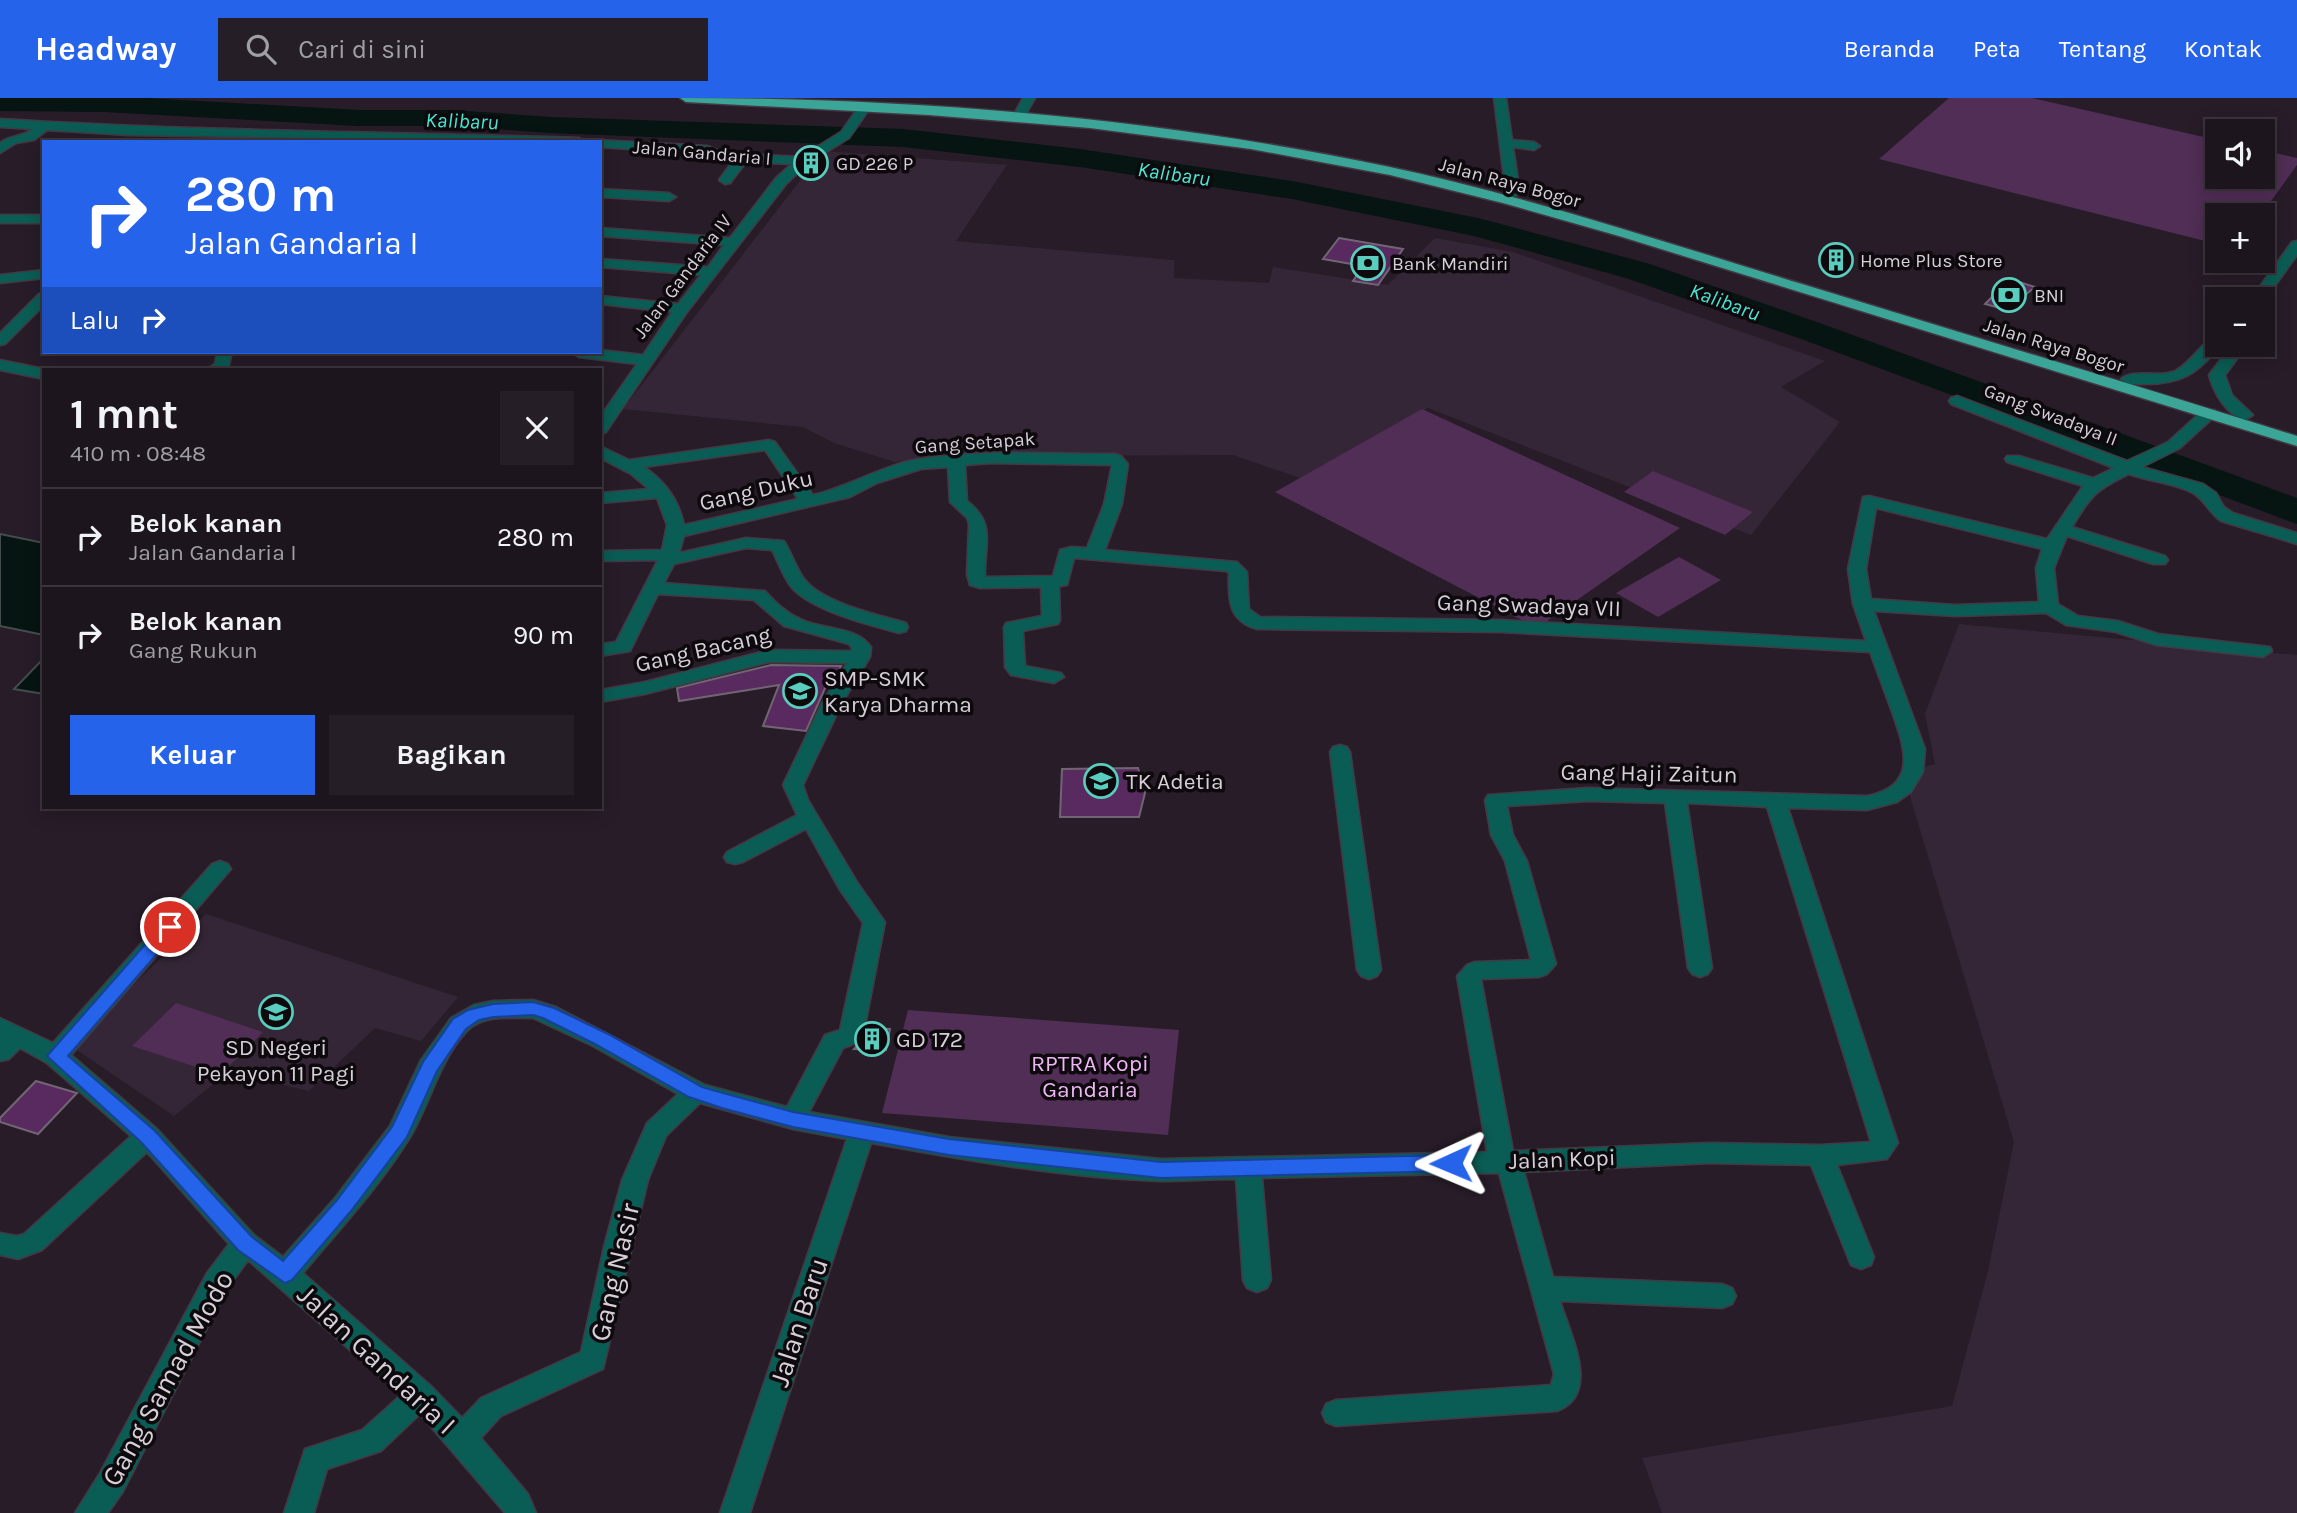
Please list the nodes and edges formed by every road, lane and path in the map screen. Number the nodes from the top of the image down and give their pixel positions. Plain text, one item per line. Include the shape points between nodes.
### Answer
1 (686, 98) edge
2 (793, 98) edge
3 (1029, 98) edge
4 (1500, 98) edge
5 (864, 108) junction
6 (1020, 115) junction
7 (0, 123) edge
8 (46, 124) junction
9 (111, 131) junction
10 (210, 131) junction
11 (280, 137) edge
12 (379, 139) edge
13 (498, 139) edge
14 (101, 140) edge
15 (199, 140) edge
16 (525, 140) edge
17 (1506, 143) junction
18 (605, 144) edge
19 (1534, 146) dead end
20 (0, 149) edge
21 (742, 158) junction
22 (803, 161) junction
23 (725, 180) dead end
24 (602, 193) edge
25 (1513, 193) junction
26 (669, 197) dead end
27 (42, 210) edge
28 (0, 219) edge
29 (602, 232) edge
30 (733, 242) junction
31 (2297, 245) edge
32 (602, 263) edge
33 (710, 271) junction
34 (42, 274) edge
35 (0, 278) edge
36 (2267, 287) edge
37 (42, 299) edge
38 (602, 300) edge
39 (682, 309) junction
40 (0, 341) edge
41 (596, 354) edge
42 (2205, 355) edge
43 (2230, 357) edge
44 (645, 360) junction
45 (221, 362) edge
46 (0, 365) edge
47 (238, 368) edge
48 (2194, 369) junction
49 (42, 374) edge
50 (2217, 375) junction
51 (2126, 383) junction
52 (1957, 401) dead end
53 (2209, 413) junction
54 (2245, 415) junction
55 (602, 424) edge
56 (2266, 427) junction
57 (2297, 431) edge
58 (2297, 441) edge
59 (602, 452) edge
60 (2013, 459) dead end
61 (956, 461) junction
62 (625, 465) junction
63 (2137, 465) junction
64 (2094, 484) junction
65 (661, 493) junction
66 (844, 493) joint
67 (602, 498) edge
68 (808, 501) junction
69 (2062, 529) junction
70 (678, 532) junction
71 (2297, 539) edge
72 (2052, 546) junction
73 (1094, 554) junction
74 (602, 556) edge
75 (670, 557) junction
76 (2159, 560) dead end
77 (1050, 581) junction
78 (654, 588) junction
79 (1861, 604) junction
80 (2049, 607) junction
81 (899, 627) dead end
82 (1877, 647) junction
83 (602, 650) edge
84 (2263, 651) dead end
85 (860, 657) junction
86 (1054, 677) dead end
87 (602, 696) edge
88 (1340, 752) dead end
89 (1675, 796) junction
90 (1776, 802) junction
91 (809, 818) junction
92 (736, 857) dead end
93 (220, 869) dead end
94 (1700, 968) dead end
95 (1369, 970) dead end
96 (6, 1038) edge
97 (56, 1056) junction
98 (696, 1092) junction
99 (793, 1119) junction
100 (862, 1131) junction
101 (148, 1136) junction
102 (1820, 1155) junction
103 (1505, 1162) junction
104 (1248, 1167) junction
105 (0, 1244) edge
106 (245, 1244) junction
107 (1861, 1257) dead end
108 (285, 1274) junction
109 (1258, 1280) dead end
110 (1542, 1288) junction
111 (1722, 1296) dead end
112 (421, 1395) junction
113 (1336, 1413) dead end
114 (462, 1438) junction
115 (90, 1513) edge
116 (299, 1513) edge
117 (522, 1513) edge
118 (734, 1513) edge

1 - 5 highway, Jalan Raya Bogor
2 - 6 highway, Jalan Raya Bogor
3 - 6 street
4 - 17 street
5 - 6 highway, Jalan Raya Bogor
5 - 22 street, Jalan Gandaria IV via 840,139
6 - 25 highway, Jalan Raya Bogor via 1193,130 1317,149
6 - 51 highway, Jalan Raya Bogor via 1254,145 1442,183 1643,238
7 - 8 street
8 - 9 street
8 - 20 street via 30,137 13,140
9 - 10 street
9 - 14 street
10 - 11 street
10 - 15 street
11 - 12 street
12 - 13 street
13 - 16 street
17 - 19 street
17 - 25 street
18 - 21 street, Jalan Gandaria I via 707,150
21 - 22 street, Jalan Gandaria I
21 - 23 street
22 - 30 street, Jalan Gandaria IV via 781,181
24 - 26 street
25 - 51 highway, Jalan Raya Bogor via 1666,234
27 - 28 street
29 - 30 street
30 - 33 street, Jalan Gandaria IV
31 - 36 street
32 - 33 street
33 - 39 street, Jalan Gandaria IV
34 - 35 street
37 - 40 street
38 - 39 street
39 - 44 street, Jalan Gandaria IV
41 - 44 street
42 - 48 street
43 - 50 street
44 - 55 street, Jalan Gandaria IV
45 - 47 street
46 - 49 street
48 - 50 street
48 - 51 street
50 - 54 street via 2227,401
51 - 53 highway, Jalan Raya Bogor
51 - 54 highway, Jalan Raya Bogor
52 - 63 street, Gang Swadaya II
53 - 56 highway, Jalan Raya Bogor
53 - 63 street via 2174,445
54 - 56 highway, Jalan Raya Bogor
56 - 57 highway, Jalan Raya Bogor
56 - 58 highway, Jalan Raya Bogor
59 - 62 street
60 - 64 street
61 - 66 street, Gang Setapak via 904,468
61 - 73 street, Gang Setapak via 1113,459 1120,464 1113,504
61 - 77 street via 960,502 976,523 975,580
62 - 65 street via 645,476
62 - 68 street via 769,445
63 - 64 street
63 - 71 street, Gang Swadaya II via 2164,481 2197,488 2227,517
64 - 69 street
65 - 67 street
65 - 70 street
66 - 68 street, Gang Duku
68 - 70 street, Gang Duku
69 - 72 street
69 - 76 street
70 - 75 street
72 - 79 street, Gang Haji Zaitun via 1869,501 1857,569
72 - 80 street via 2045,568
73 - 77 street via 1067,553 1062,580
73 - 82 street, Gang Swadaya VII via 1234,567 1238,572 1238,609 1257,623 1502,626
74 - 75 street
75 - 78 street
75 - 81 street via 746,543 778,545 795,580 810,593
77 - 86 street via 1051,621 1013,628 1016,670
78 - 83 street via 624,647
78 - 85 street via 759,595 785,621 856,640 862,647
79 - 80 street via 1969,612
79 - 82 street, Gang Haji Zaitun
80 - 84 street via 2073,621 2118,627 2157,639
82 - 90 street, Gang Haji Zaitun via 1915,749 1915,769 1906,785 1896,795 1867,803
85 - 87 street, Gang Bacang via 769,656
85 - 91 street via 793,785
88 - 95 street
89 - 90 street, Gang Haji Zaitun
89 - 94 street
89 - 103 street, Gang Haji Zaitun via 1493,803 1516,861 1544,964 1475,971 1469,976
90 - 102 street, Jalan Kopi via 1885,1143 1878,1152
91 - 92 street
91 - 99 street via 874,922 851,1036 834,1042
93 - 97 street
96 - 97 street, Jalan Gandaria I
97 - 101 street, Jalan Gandaria I
98 - 99 street, Jalan Kopi
98 - 108 street, Jalan Kopi via 548,1013 525,1009 474,1014 459,1024 430,1067 406,1121 375,1167
98 - 114 street, Gang Nasir via 656,1130 635,1180 593,1360 491,1407
99 - 100 street, Jalan Kopi
100 - 104 street, Jalan Kopi via 1088,1164 1161,1170
100 - 118 street, Jalan Baru
101 - 105 street via 33,1242 18,1248
101 - 106 street, Jalan Gandaria I
102 - 103 street, Jalan Kopi via 1710,1153
102 - 107 street
103 - 104 street, Jalan Kopi
103 - 110 street
104 - 109 street
106 - 108 street, Jalan Gandaria I
106 - 115 street, Gang Samad Modo via 217,1281 111,1483
108 - 112 street, Jalan Gandaria I
110 - 111 street
110 - 113 street via 1568,1374 1564,1393 1557,1398
112 - 114 street, Jalan Gandaria I
112 - 116 street via 371,1441 315,1459
114 - 117 street, Jalan Gandaria I

